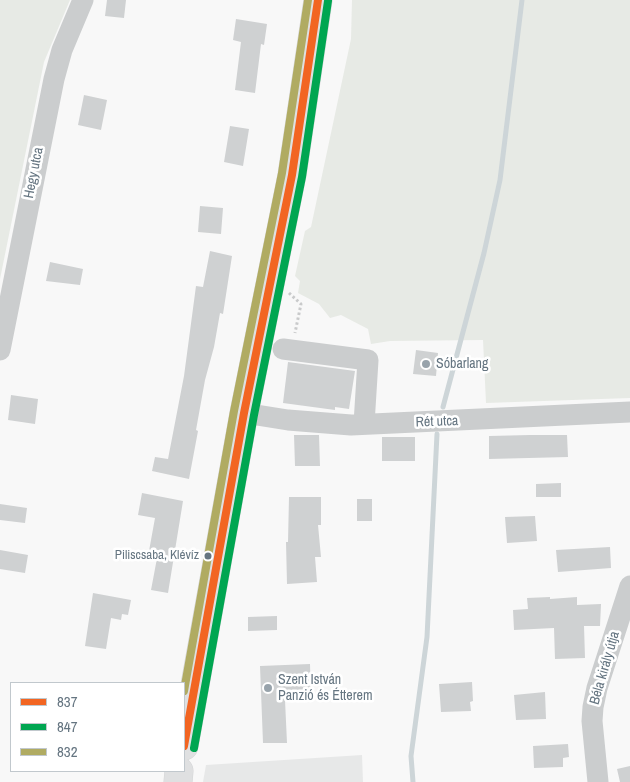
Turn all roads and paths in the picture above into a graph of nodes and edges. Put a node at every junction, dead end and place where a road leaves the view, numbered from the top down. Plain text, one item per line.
1 (84, 0) edge
2 (318, 0) edge
3 (283, 349) dead end
4 (0, 350) edge
5 (630, 412) edge
6 (244, 413) junction
7 (364, 424) junction
8 (630, 586) edge
9 (185, 740) edge
10 (598, 782) edge

1 - 4 street, Hegy utca
2 - 6 main road
3 - 7 street
5 - 7 street, Rét utca
6 - 7 street, Rét utca
6 - 9 main road
8 - 10 street, Béla király útja

